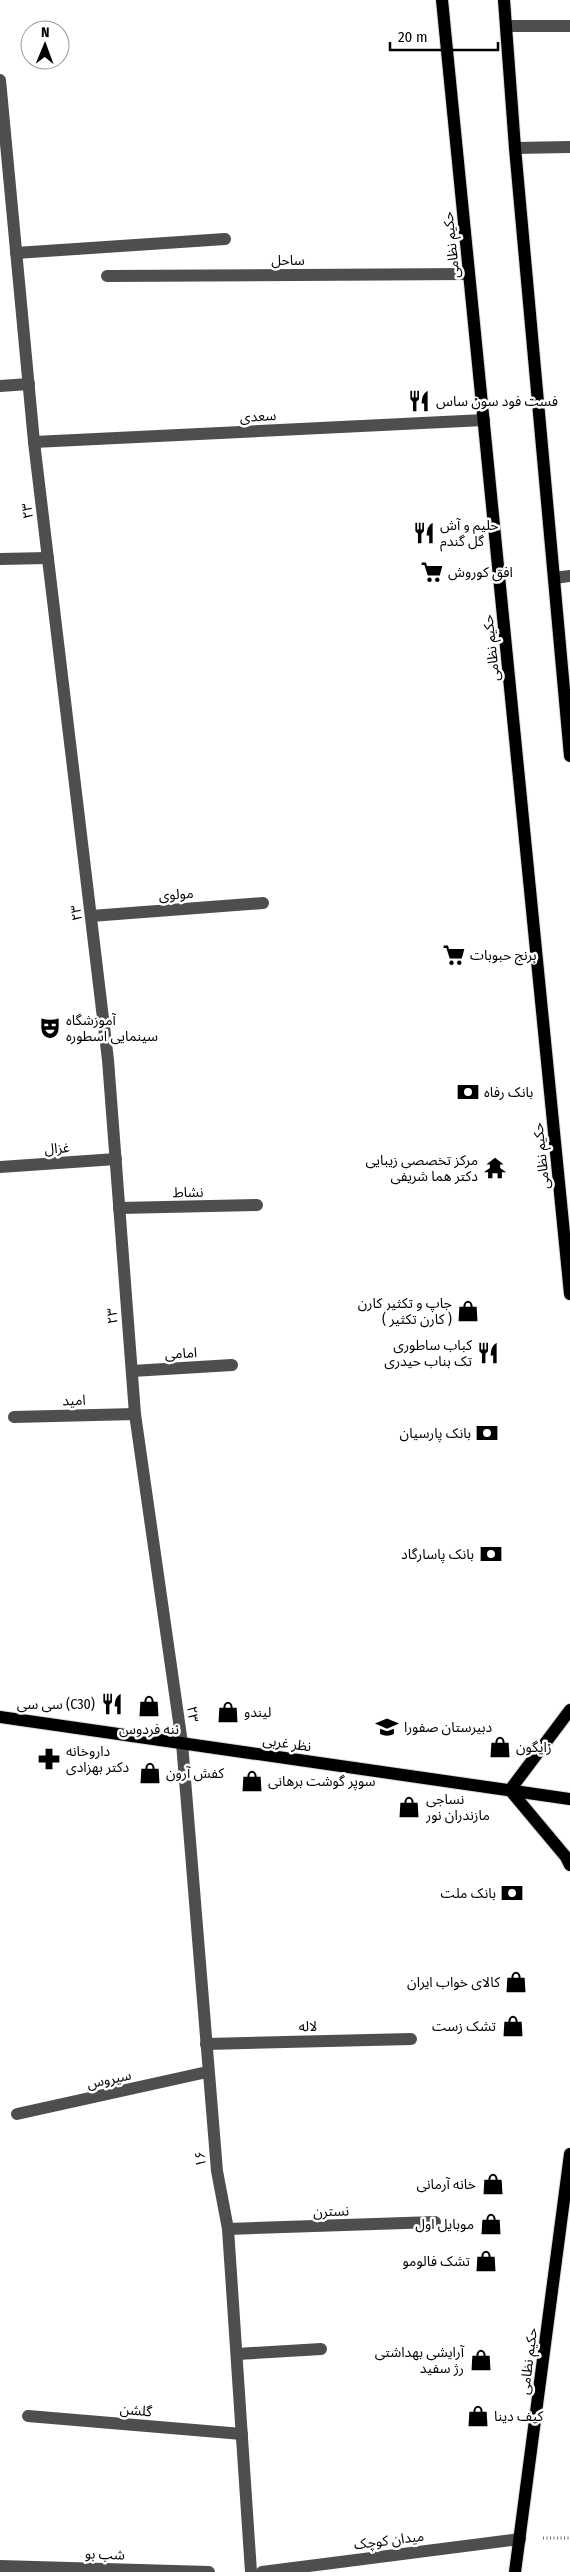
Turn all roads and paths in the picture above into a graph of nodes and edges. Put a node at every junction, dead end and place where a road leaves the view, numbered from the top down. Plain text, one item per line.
1 (442, 0) edge
2 (504, 0) edge
3 (506, 26) junction
4 (570, 26) edge
5 (0, 80) edge
6 (3, 143) edge
7 (570, 147) edge
8 (515, 148) junction
9 (225, 240) dead end
10 (16, 253) junction
11 (469, 274) junction
12 (107, 276) dead end
13 (29, 384) junction
14 (0, 386) edge
15 (484, 420) junction
16 (34, 442) junction
17 (48, 558) junction
18 (0, 559) edge
19 (570, 576) edge
20 (554, 578) junction
21 (570, 756) edge
22 (263, 903) dead end
23 (91, 916) junction
24 (116, 1159) junction
25 (0, 1166) edge
26 (257, 1205) dead end
27 (119, 1208) junction
28 (570, 1294) edge
29 (232, 1365) dead end
30 (132, 1371) junction
31 (135, 1414) junction
32 (14, 1417) dead end
33 (570, 1710) edge
34 (0, 1717) edge
35 (182, 1743) junction
36 (510, 1790) junction
37 (570, 1799) edge
38 (570, 1865) edge
39 (411, 2039) dead end
40 (206, 2044) junction
41 (207, 2072) junction
42 (17, 2114) dead end
43 (570, 2154) edge
44 (435, 2222) dead end
45 (228, 2229) junction
46 (322, 2348) dead end
47 (237, 2354) junction
48 (28, 2416) dead end
49 (242, 2434) junction
50 (520, 2539) junction
51 (0, 2566) edge
52 (209, 2572) edge
53 (251, 2572) edge
54 (262, 2572) edge
55 (515, 2572) edge

1 - 11 main road, حکیم نظامی
2 - 3 main road
3 - 4 street
3 - 8 main road
5 - 6 street, ۲۳
6 - 10 street, ۲۳
7 - 8 street
8 - 20 main road
9 - 10 street
10 - 13 street, ۲۳
11 - 12 street, ساحل
11 - 15 main road, حکیم نظامی
13 - 14 street
13 - 16 street, ۲۳
15 - 16 street, سعدی
15 - 28 main road, حکیم نظامی
16 - 17 street, ۲۳
17 - 18 street
17 - 23 street, ۲۳
19 - 20 street
20 - 21 main road
22 - 23 street, مولوی
23 - 24 street, ۲۳
24 - 25 street, غزال
24 - 27 street, ۲۳
26 - 27 street, نشاط
27 - 30 street, ۲۳
29 - 30 street, امامی
30 - 31 street, ۲۳
31 - 32 street, امید
31 - 35 street, ۲۳
33 - 36 main road
34 - 35 main road, نظر غربی
35 - 36 main road, نظر غربی
35 - 40 street, ۱۶
36 - 37 main road, نظر غربی
36 - 38 main road
39 - 40 street, لاله
40 - 41 street, ۱۶
41 - 42 street, سیروس
41 - 45 street, ۱۶
43 - 50 main road, حکیم نظامی
44 - 45 street, نسترن
45 - 47 street, ۱۶
46 - 47 street
47 - 49 street, ۱۶
48 - 49 street, گلشن
49 - 53 street, ۱۶
50 - 54 street, میدان کوچک
50 - 55 main road, حکیم نظامی
51 - 52 street, شب بو

